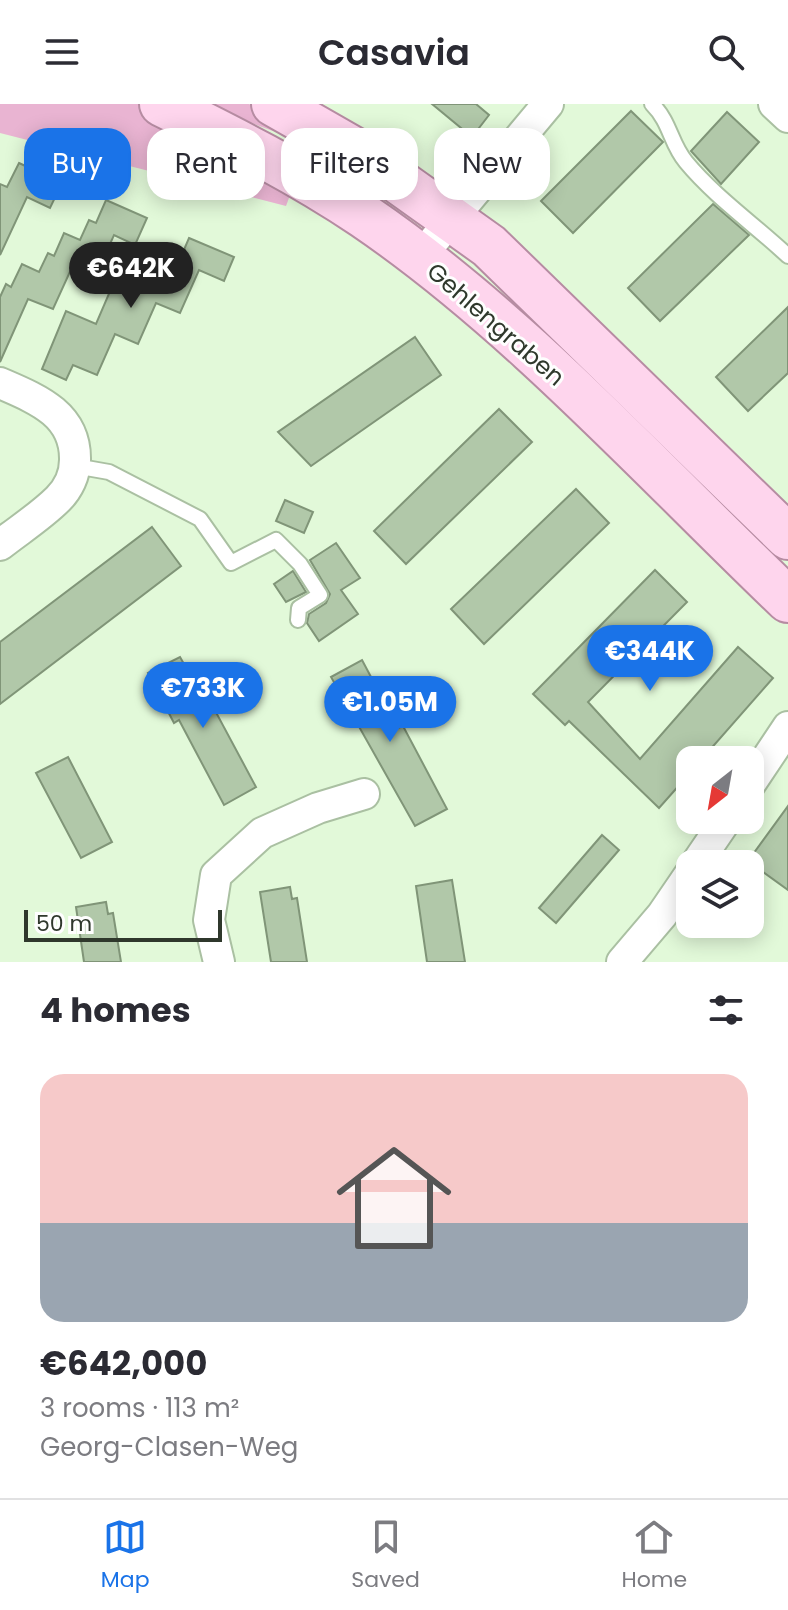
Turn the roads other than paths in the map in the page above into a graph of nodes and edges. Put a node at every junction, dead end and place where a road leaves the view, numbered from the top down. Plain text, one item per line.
1 (162, 104) edge
2 (274, 104) edge
3 (548, 104) edge
4 (652, 104) edge
5 (774, 104) edge
6 (788, 117) edge
7 (452, 217) junction
8 (788, 256) edge
9 (420, 257) junction
10 (0, 383) edge
11 (75, 466) junction
12 (788, 537) edge
13 (0, 545) edge
14 (788, 600) edge
15 (298, 620) dead end
16 (788, 727) edge
17 (764, 763) edge
18 (364, 794) dead end
19 (676, 894) edge
20 (219, 962) edge
21 (622, 962) edge

1 - 9 main road, Gehlengraben
2 - 7 main road, Gehlengraben
3 - 7 street
4 - 8 lane
5 - 6 street
7 - 9 street
7 - 12 main road, Gehlengraben
9 - 14 main road, Gehlengraben
10 - 11 street
11 - 13 street
11 - 15 lane
16 - 17 street
18 - 20 street
19 - 21 street

